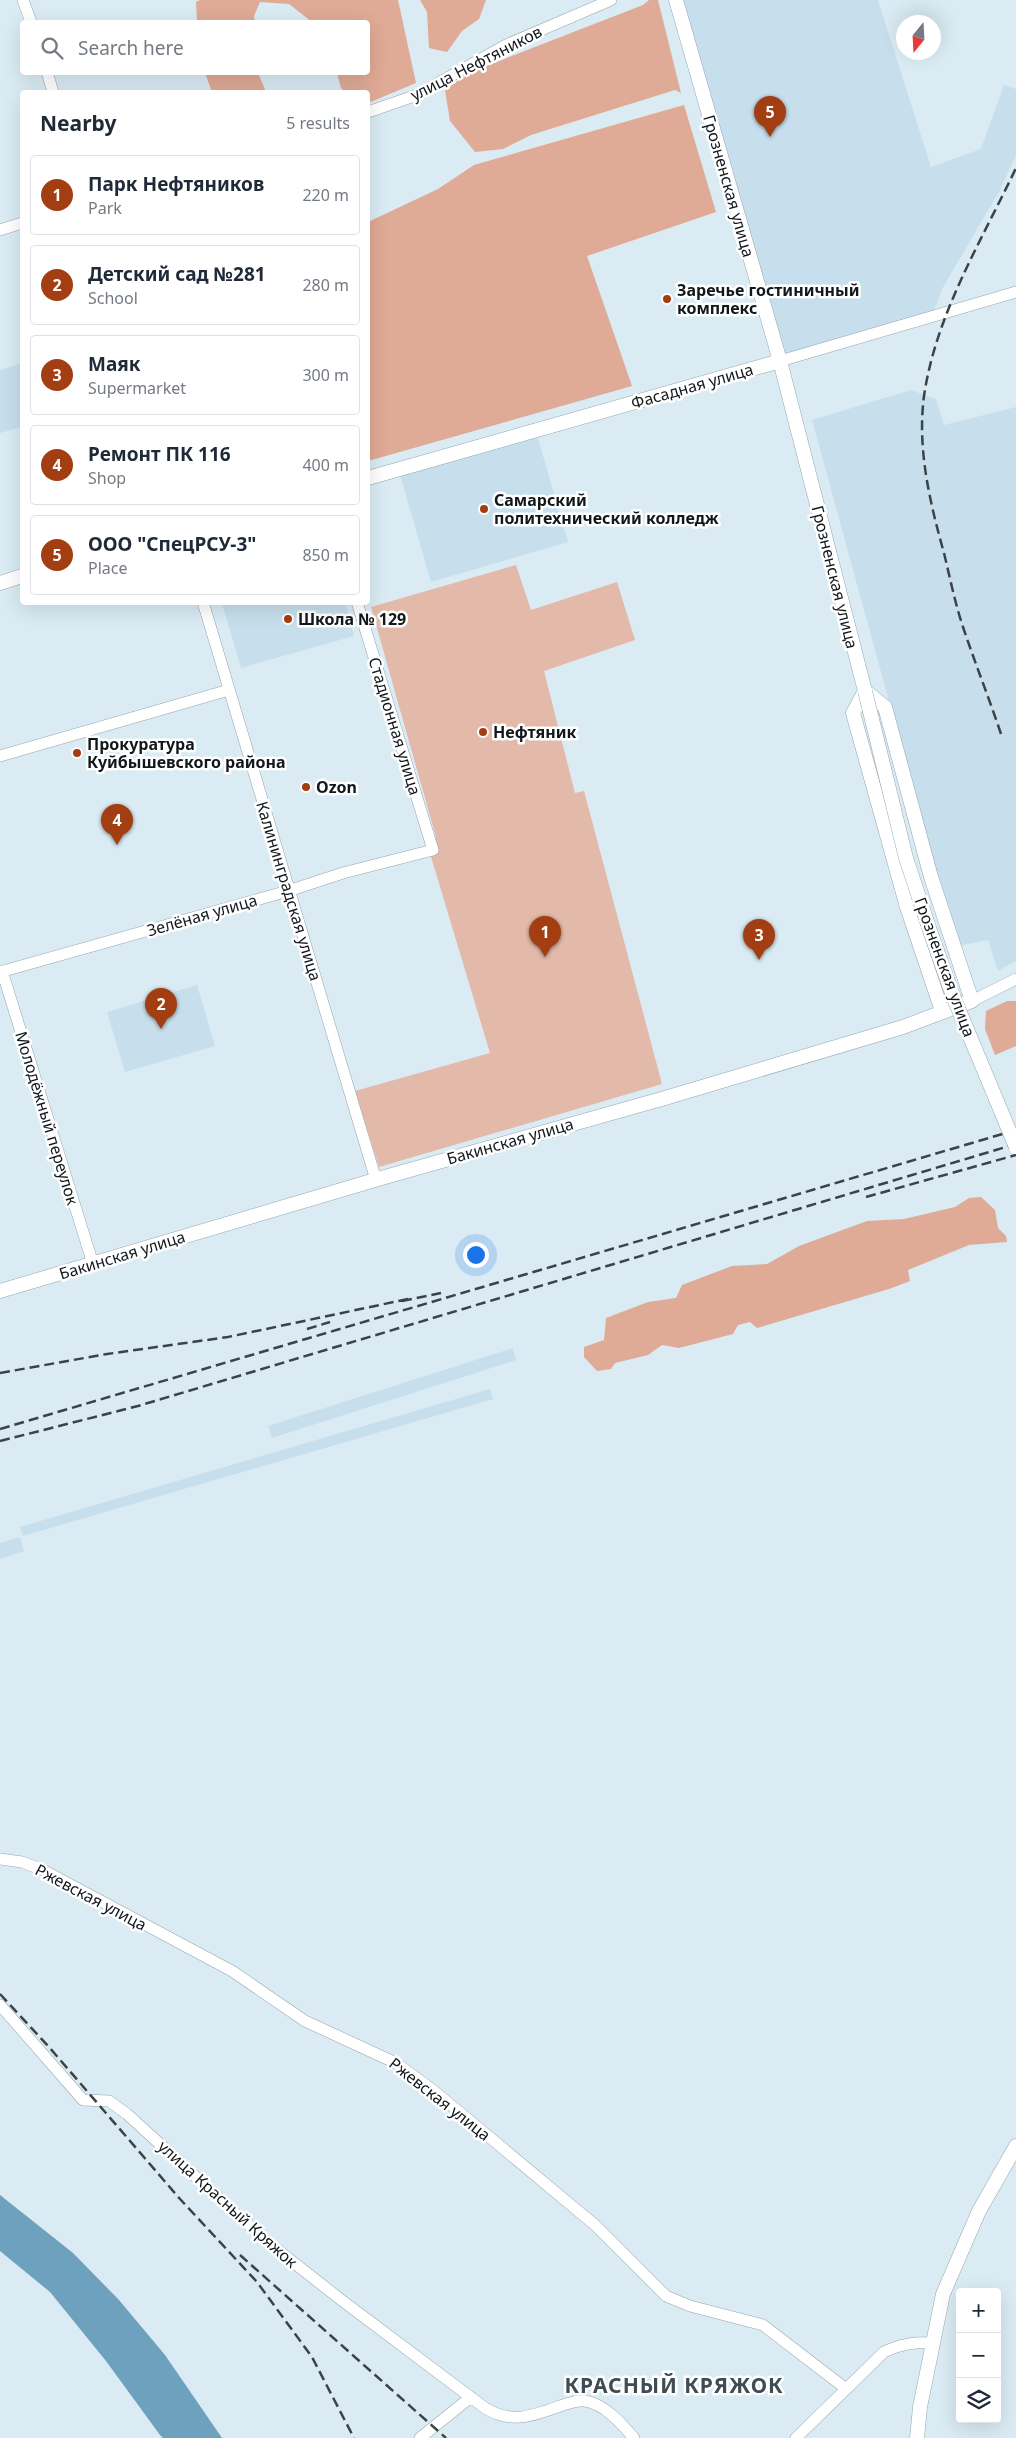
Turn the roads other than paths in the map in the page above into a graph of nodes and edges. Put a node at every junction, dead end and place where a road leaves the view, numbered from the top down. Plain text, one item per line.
1 (23, 0) edge
2 (611, 0) edge
3 (676, 0) edge
4 (29, 20) edge
5 (48, 75) edge
6 (52, 90) edge
7 (370, 111) edge
8 (20, 224) edge
9 (0, 230) edge
10 (1016, 292) edge
11 (780, 361) junction
12 (370, 477) edge
13 (20, 577) edge
14 (0, 583) edge
15 (204, 605) edge
16 (358, 605) edge
17 (230, 690) junction
18 (864, 691) junction
19 (0, 756) edge
20 (433, 850) joint
21 (288, 891) junction
22 (953, 948) junction
23 (1, 972) edge
24 (1016, 979) edge
25 (972, 1001) junction
26 (942, 1011) junction
27 (1016, 1147) edge
28 (376, 1180) junction
29 (93, 1264) junction
30 (0, 1292) edge
31 (0, 1859) edge
32 (0, 2005) edge
33 (1016, 2146) edge
34 (932, 2343) junction
35 (845, 2388) junction
36 (471, 2397) junction
37 (420, 2438) edge
38 (634, 2438) edge
39 (796, 2438) edge
40 (917, 2438) edge

1 - 4 street
2 - 7 street, улица Нефтяников
3 - 11 main road, Грозненская улица
5 - 6 street
8 - 9 street
10 - 11 street, Фасадная улица
11 - 12 main road, Фасадная улица
11 - 18 main road, Грозненская улица
13 - 14 main road
15 - 17 street, Калининградская улица
16 - 20 street, Стадионная улица
17 - 19 street
17 - 21 street, Калининградская улица
18 - 22 main road
18 - 26 main road
18 - 27 main road, Грозненская улица, bridge
20 - 21 street, Зелёная улица
21 - 23 street, Зелёная улица
21 - 28 street, Калининградская улица
22 - 25 main road
22 - 26 main road
23 - 29 street, Молодёжный переулок
24 - 25 street, Бакинская улица
25 - 26 main road, Бакинская улица
26 - 28 main road, Бакинская улица
28 - 29 main road, Бакинская улица
29 - 30 main road, Бакинская улица
31 - 35 street, Ржевская улица
32 - 36 street, улица Красный Кряжок
33 - 34 main road
34 - 35 street
34 - 40 main road
35 - 39 street
36 - 37 street
36 - 38 street, улица Красный Кряжок

